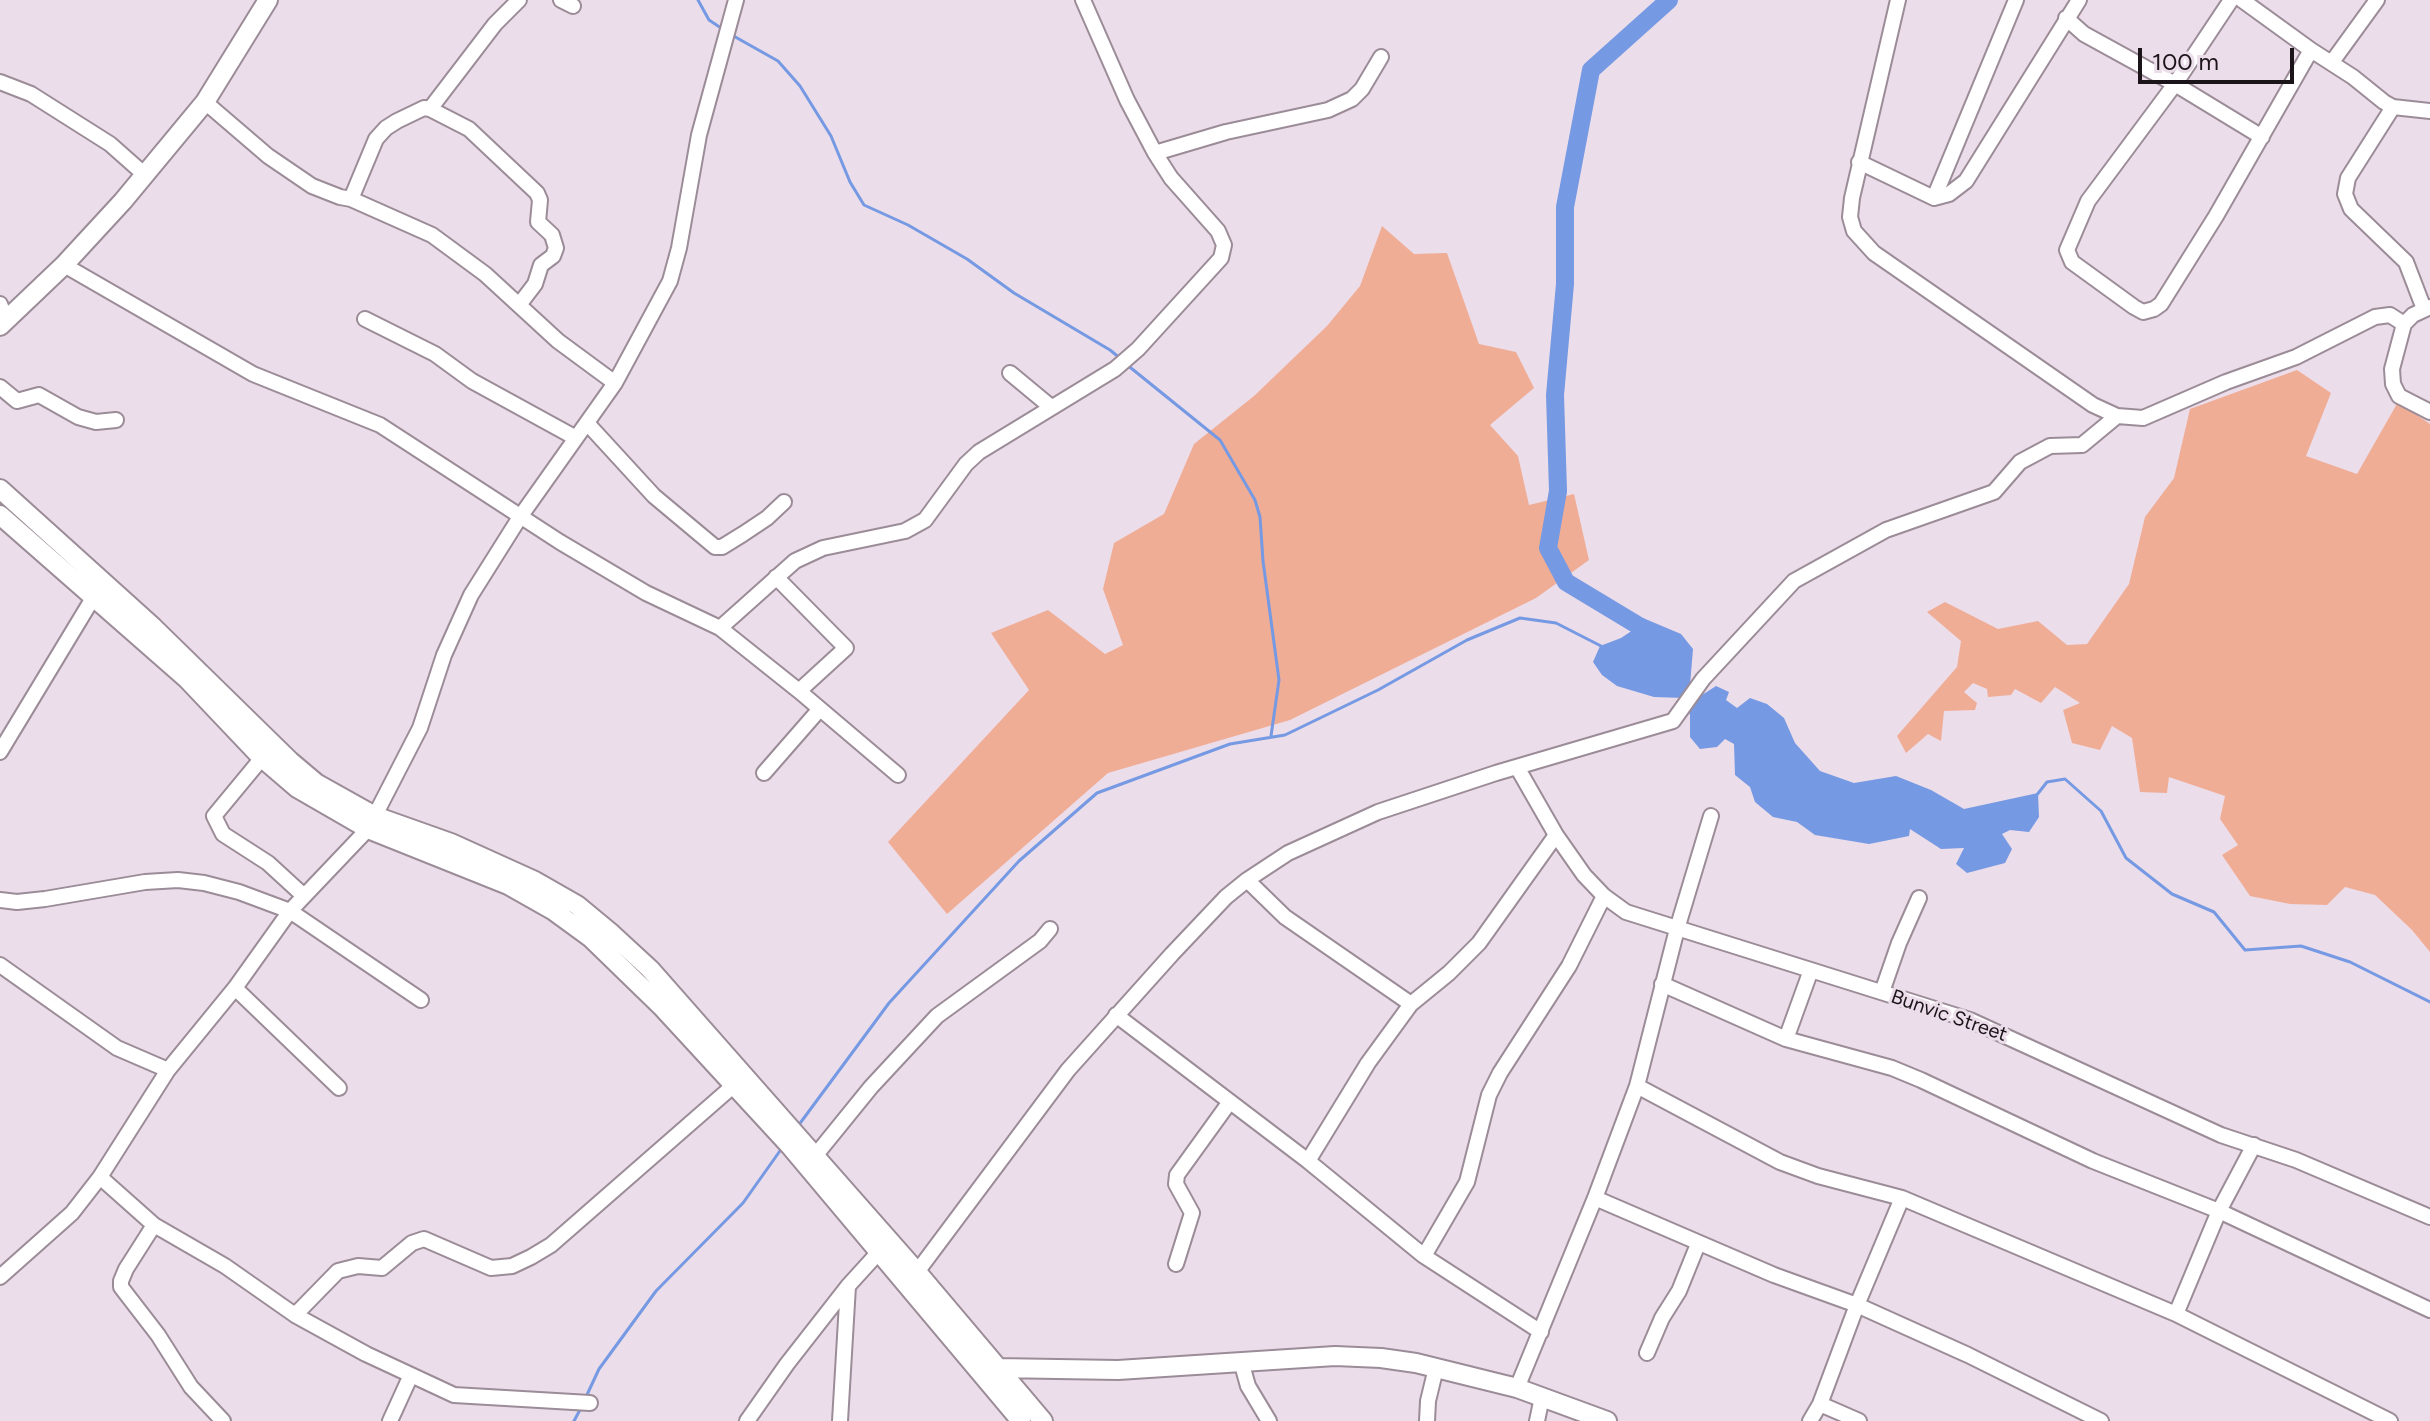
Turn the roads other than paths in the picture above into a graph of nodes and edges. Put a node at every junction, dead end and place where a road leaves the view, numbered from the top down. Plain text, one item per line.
1 (268, 0) edge
2 (519, 0) edge
3 (736, 0) edge
4 (1083, 0) edge
5 (1898, 0) edge
6 (2016, 0) edge
7 (2079, 0) edge
8 (2231, 0) edge
9 (2377, 0) edge
10 (2246, 1) edge
11 (2066, 18) junction
12 (2311, 50) junction
13 (1381, 57) dead end
14 (2332, 62) junction
15 (0, 82) edge
16 (2175, 84) junction
17 (205, 102) junction
18 (2393, 107) junction
19 (430, 109) junction
20 (2430, 111) edge
21 (2262, 137) junction
22 (1155, 153) junction
23 (1859, 162) junction
24 (145, 175) junction
25 (1934, 198) junction
26 (351, 199) junction
27 (64, 265) junction
28 (519, 305) junction
29 (2427, 308) edge
30 (2, 317) edge
31 (365, 319) dead end
32 (2404, 324) junction
33 (1010, 373) dead end
34 (615, 383) junction
35 (0, 387) edge
36 (1051, 407) junction
37 (2430, 412) edge
38 (2117, 416) junction
39 (116, 420) dead end
40 (587, 423) junction
41 (576, 438) junction
42 (0, 489) edge
43 (784, 502) dead end
44 (0, 515) edge
45 (520, 517) junction
46 (776, 577) junction
47 (93, 598) junction
48 (720, 628) junction
49 (799, 691) junction
50 (819, 710) junction
51 (0, 752) edge
52 (262, 758) junction
53 (1517, 767) junction
54 (764, 773) dead end
55 (898, 775) dead end
56 (1711, 816) dead end
57 (371, 823) junction
58 (1556, 835) junction
59 (1247, 880) junction
60 (304, 896) junction
61 (1604, 896) junction
62 (1919, 898) dead end
63 (0, 900) edge
64 (290, 911) junction
65 (1050, 929) dead end
66 (1677, 929) junction
67 (0, 965) edge
68 (1811, 970) junction
69 (1662, 984) junction
70 (235, 988) junction
71 (1882, 992) junction
72 (421, 1000) dead end
73 (1411, 1004) junction
74 (1116, 1015) junction
75 (1786, 1039) junction
76 (168, 1070) junction
77 (733, 1086) junction
78 (1637, 1086) junction
79 (339, 1088) dead end
80 (1229, 1103) junction
81 (788, 1135) junction
82 (2254, 1145) junction
83 (815, 1156) junction
84 (1308, 1161) junction
85 (100, 1177) junction
86 (1595, 1198) junction
87 (1902, 1198) junction
88 (2219, 1211) junction
89 (2430, 1217) edge
90 (154, 1225) junction
91 (1698, 1244) junction
92 (878, 1253) junction
93 (1424, 1256) junction
94 (1176, 1264) dead end
95 (917, 1272) junction
96 (0, 1277) edge
97 (848, 1286) junction
98 (1857, 1305) junction
99 (2430, 1310) edge
100 (2176, 1314) junction
101 (295, 1315) junction
102 (1541, 1332) junction
103 (1647, 1353) dead end
104 (1241, 1361) junction
105 (1436, 1368) junction
106 (989, 1373) junction
107 (411, 1375) junction
108 (1517, 1388) junction
109 (1542, 1397) junction
110 (590, 1403) dead end
111 (1820, 1404) junction
112 (223, 1421) edge
113 (390, 1421) edge
114 (747, 1421) edge
115 (840, 1421) edge
116 (1021, 1421) edge
117 (1043, 1421) edge
118 (1269, 1421) edge
119 (1427, 1421) edge
120 (1537, 1421) edge
121 (1607, 1421) edge
122 (1810, 1421) edge
123 (1859, 1421) edge
124 (2101, 1421) edge
125 (2390, 1421) edge

1 - 17 main road
2 - 19 street
3 - 34 street
4 - 22 street
5 - 23 street
6 - 25 street
7 - 11 street
8 - 16 street
9 - 14 street
10 - 12 street
11 - 16 street
11 - 25 street
12 - 14 street
12 - 21 street
13 - 22 street
14 - 18 street
15 - 24 street
16 - 21 street
16 - 21 street
17 - 24 main road
17 - 26 street
18 - 20 street
18 - 29 street
19 - 26 street
19 - 28 street
22 - 36 street
23 - 25 street
23 - 38 street
24 - 27 main road
26 - 28 street
27 - 30 main road
27 - 45 street
28 - 34 street
29 - 32 street
31 - 41 street
32 - 37 street
32 - 38 street
33 - 36 street
34 - 40 street
35 - 39 street
36 - 46 street
38 - 53 street
40 - 41 street
40 - 43 street
41 - 45 street
42 - 57 main road
44 - 47 main road
45 - 48 street
45 - 57 street
46 - 48 street
46 - 49 street
47 - 51 street
47 - 52 main road
48 - 49 street
49 - 50 street
50 - 54 street
50 - 55 street
52 - 57 main road
52 - 60 street
53 - 58 street, Bunvic Street
53 - 59 street
56 - 66 street
57 - 60 street
57 - 77 main road
57 - 81 main road
58 - 61 street, Bunvic Street
58 - 73 street
59 - 73 street
59 - 74 street
60 - 64 street
61 - 66 street, Bunvic Street
61 - 93 street
62 - 71 street
63 - 64 street
64 - 70 street
64 - 72 street
65 - 83 street
66 - 68 street, Bunvic Street
66 - 69 street
67 - 76 street
68 - 71 street, Bunvic Street
68 - 75 street
69 - 75 street
69 - 78 street
70 - 76 street
70 - 79 street
71 - 82 street, Bunvic Street
73 - 84 street
74 - 80 street
74 - 95 street
75 - 88 street
76 - 85 street
77 - 81 main road
77 - 101 street
78 - 86 street
78 - 87 street
80 - 84 street
80 - 94 street
81 - 83 main road
81 - 92 main road
82 - 88 street
82 - 89 street, Bunvic Street
83 - 95 main road
84 - 93 street
85 - 90 street
85 - 96 street
86 - 91 street
86 - 102 street
87 - 98 street
87 - 100 street
88 - 99 street
88 - 100 street
90 - 101 street
90 - 112 street
91 - 98 street
91 - 103 street
92 - 97 street
92 - 106 main road
93 - 102 street
95 - 106 main road
97 - 114 street
97 - 115 street
98 - 111 street
98 - 124 street
100 - 125 street
101 - 107 street
102 - 108 street
104 - 105 main road
104 - 106 main road
104 - 118 street
105 - 108 main road
105 - 119 street
106 - 116 main road
106 - 117 main road
107 - 110 street
107 - 113 street
108 - 109 main road
109 - 120 street
109 - 121 main road
111 - 122 street
111 - 123 street

